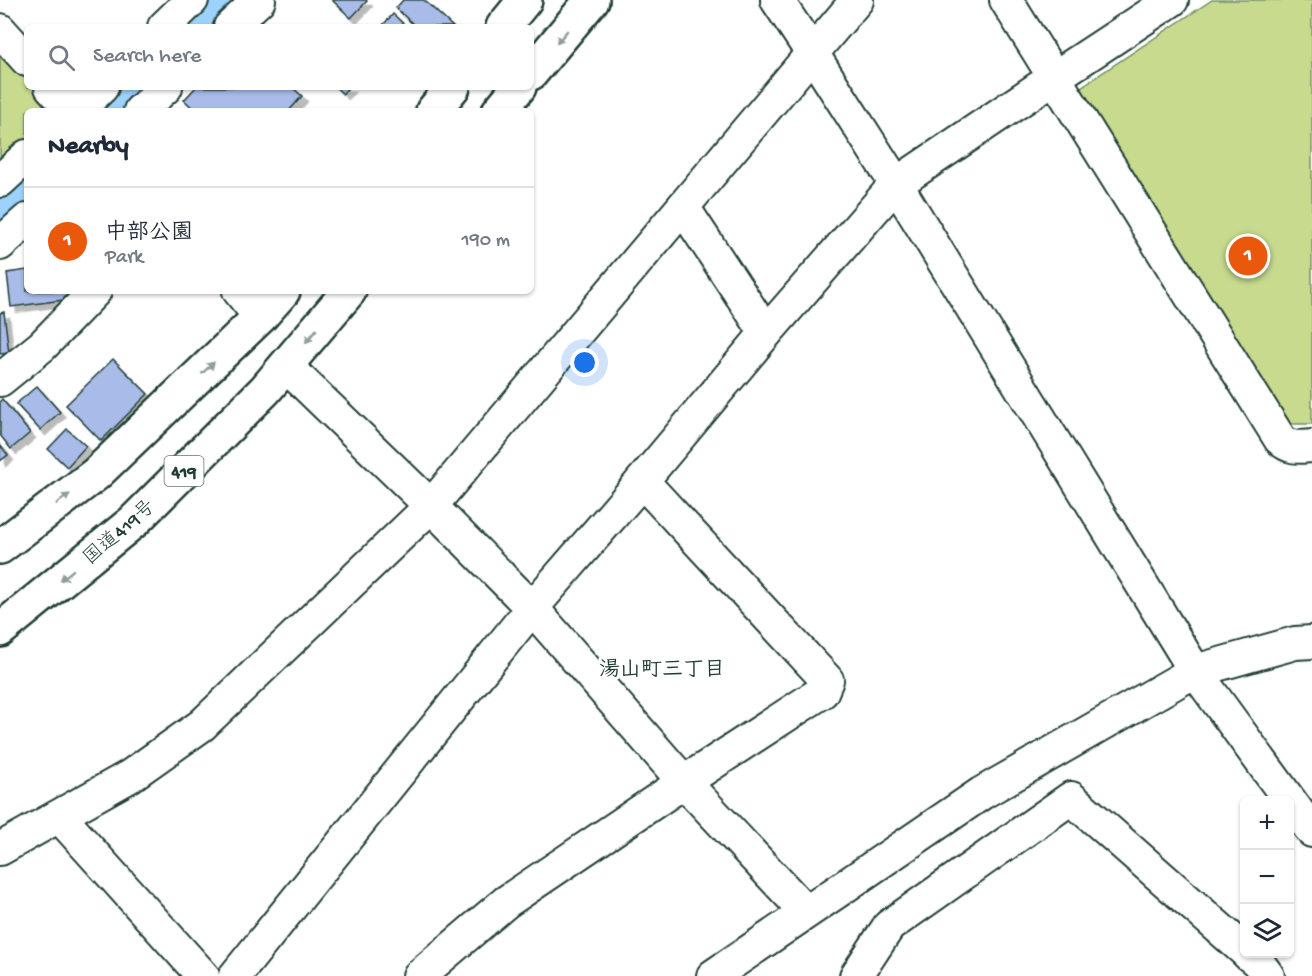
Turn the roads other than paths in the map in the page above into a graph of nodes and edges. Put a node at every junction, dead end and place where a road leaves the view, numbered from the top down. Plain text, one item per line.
1 (192, 0) edge
2 (259, 0) edge
3 (525, 0) edge
4 (592, 0) edge
5 (777, 0) edge
6 (857, 0) edge
7 (1006, 0) edge
8 (1172, 0) edge
9 (167, 24) edge
10 (233, 24) edge
11 (505, 24) edge
12 (0, 30) edge
13 (812, 53) junction
14 (24, 57) edge
15 (534, 69) edge
16 (1055, 76) junction
17 (54, 90) edge
18 (99, 90) edge
19 (163, 90) edge
20 (451, 90) edge
21 (516, 90) edge
22 (72, 108) edge
23 (78, 108) edge
24 (143, 108) edge
25 (436, 108) edge
26 (502, 108) edge
27 (24, 159) edge
28 (0, 180) edge
29 (896, 184) junction
30 (683, 207) junction
31 (24, 223) edge
32 (0, 243) edge
33 (93, 294) edge
34 (241, 294) edge
35 (281, 294) edge
36 (346, 294) edge
37 (261, 318) junction
38 (766, 333) junction
39 (286, 366) junction
40 (0, 380) edge
41 (1312, 446) edge
42 (642, 481) junction
43 (431, 506) junction
44 (0, 547) edge
45 (532, 608) junction
46 (0, 630) edge
47 (1312, 642) edge
48 (1195, 671) junction
49 (684, 782) junction
50 (60, 817) junction
51 (1312, 831) edge
52 (0, 849) edge
53 (806, 912) junction
54 (1240, 946) edge
55 (1253, 958) edge
56 (203, 976) edge
57 (235, 976) edge
58 (419, 976) edge
59 (713, 976) edge
60 (856, 976) edge
61 (1268, 976) edge

1 - 9 street
2 - 10 street
3 - 11 highway
4 -> 15 highway
5 - 13 street
6 - 13 street
7 - 16 street
8 - 16 street
12 - 14 street
13 - 29 street
13 - 30 street
16 - 29 street
16 - 41 street
17 - 22 street
18 - 23 street
19 - 24 street
20 - 25 highway
21 - 26 highway
27 - 28 street
29 - 38 street
29 - 48 street
30 - 38 street
30 - 43 street
31 - 32 street
33 - 40 street
34 - 37 street
35 - 37 highway
36 -> 39 highway, 国道419号 / 419
44 -> 37 highway
38 - 42 street
39 - 43 street
39 -> 46 highway, 国道419号 / 419
42 - 45 street
42 - 49 street
43 - 45 street
43 - 50 street
45 - 49 street
45 - 57 street
47 - 48 street
48 - 51 street
48 - 53 street
49 - 53 street
49 - 58 street
50 - 52 street
50 - 56 street
53 - 59 street
54 - 60 street
55 - 61 street

